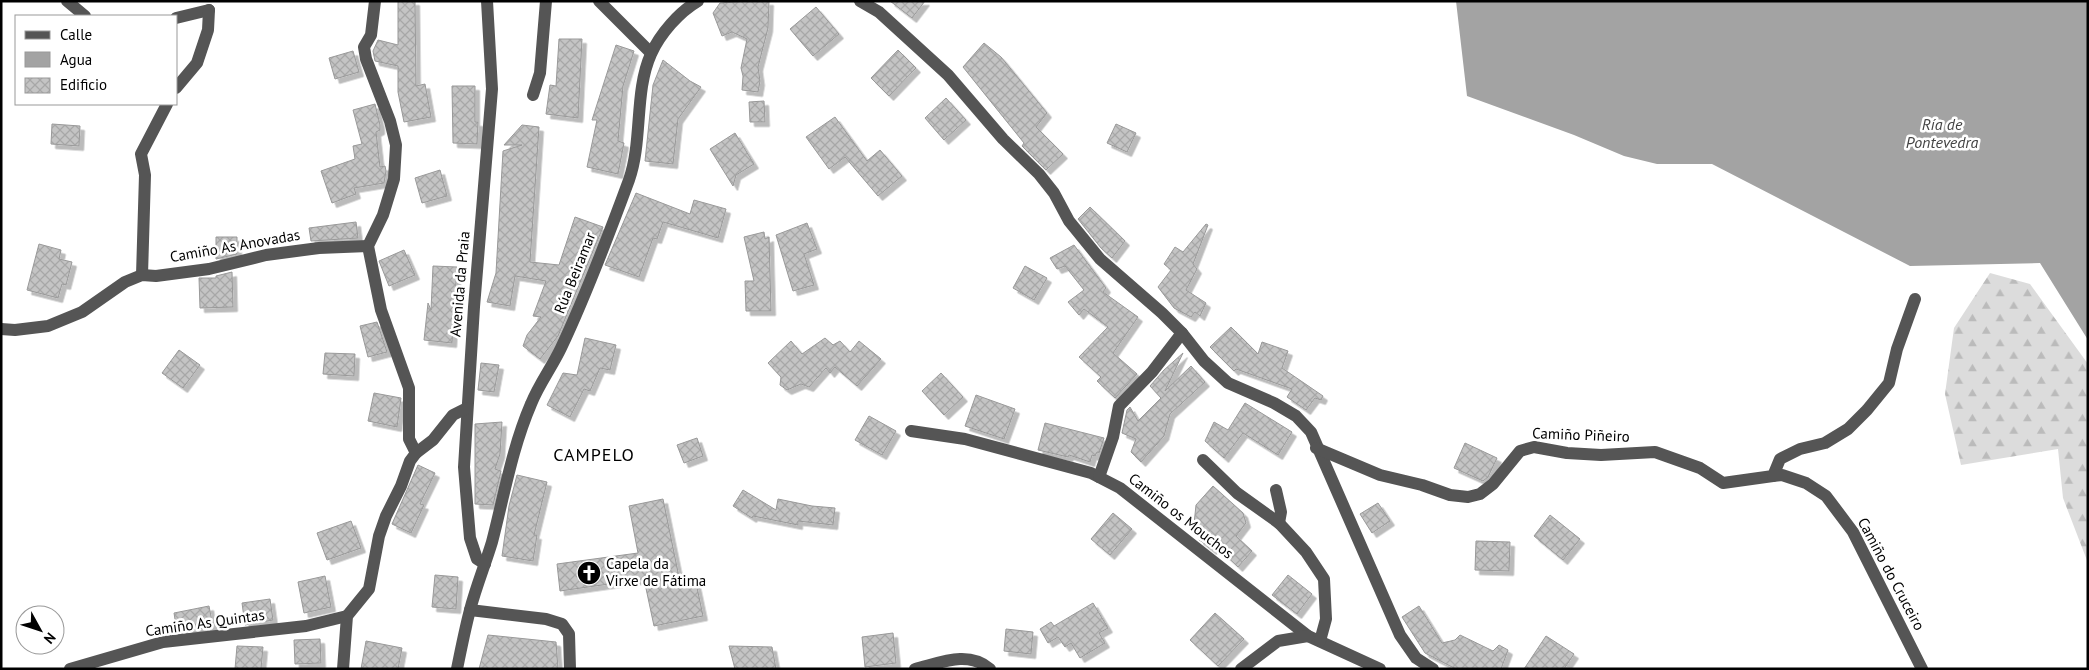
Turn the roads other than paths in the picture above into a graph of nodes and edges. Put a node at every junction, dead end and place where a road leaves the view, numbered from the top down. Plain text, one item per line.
1 (67, 1) edge
2 (375, 1) edge
3 (487, 1) edge
4 (546, 1) edge
5 (599, 1) edge
6 (698, 1) edge
7 (860, 1) edge
8 (213, 6) edge
9 (84, 15) edge
10 (178, 17) edge
11 (651, 54) junction
12 (178, 86) edge
13 (534, 95) dead end
14 (166, 105) edge
15 (368, 246) junction
16 (142, 275) junction
17 (1915, 299) dead end
18 (1, 329) edge
19 (1182, 333) junction
20 (467, 408) junction
21 (911, 431) dead end
22 (1316, 448) junction
23 (416, 453) junction
24 (1203, 460) dead end
25 (1773, 476) junction
26 (1099, 477) junction
27 (1276, 490) dead end
28 (1279, 522) junction
29 (484, 564) junction
30 (470, 610) junction
31 (347, 616) junction
32 (1308, 636) junction
33 (1320, 642) junction
34 (70, 669) edge
35 (342, 669) edge
36 (457, 669) edge
37 (570, 669) edge
38 (915, 669) edge
39 (990, 669) edge
40 (1241, 669) edge
41 (1380, 669) edge
42 (1433, 669) edge
43 (1922, 669) edge

1 - 9 street
2 - 15 street
3 - 20 street, Avenida da Praia
4 - 13 street
5 - 11 street
6 - 11 street, Rúa Beiramar
7 - 19 street
8 - 10 street
8 - 12 street
11 - 29 street, Rúa Beiramar
14 - 16 street
15 - 16 street, Camiño As Anovadas
15 - 23 street
16 - 18 street, Camiño As Anovadas
17 - 25 street
19 - 22 street
19 - 26 street
20 - 23 street
20 - 29 street, Avenida da Praia
21 - 26 street, Camiño os Mouchos
22 - 25 street, Camiño Piñeiro
22 - 42 street
23 - 31 street
24 - 28 street
25 - 43 street, Camiño do Cruceiro
26 - 32 street, Camiño os Mouchos
27 - 28 street
28 - 33 street
29 - 30 street, Rúa Beiramar
30 - 36 street, Rúa Beiramar
30 - 37 street
31 - 34 street, Camiño As Quintas
31 - 35 street
32 - 33 street, Camiño os Mouchos
32 - 40 street
33 - 41 street, Camiño os Mouchos
38 - 39 street

